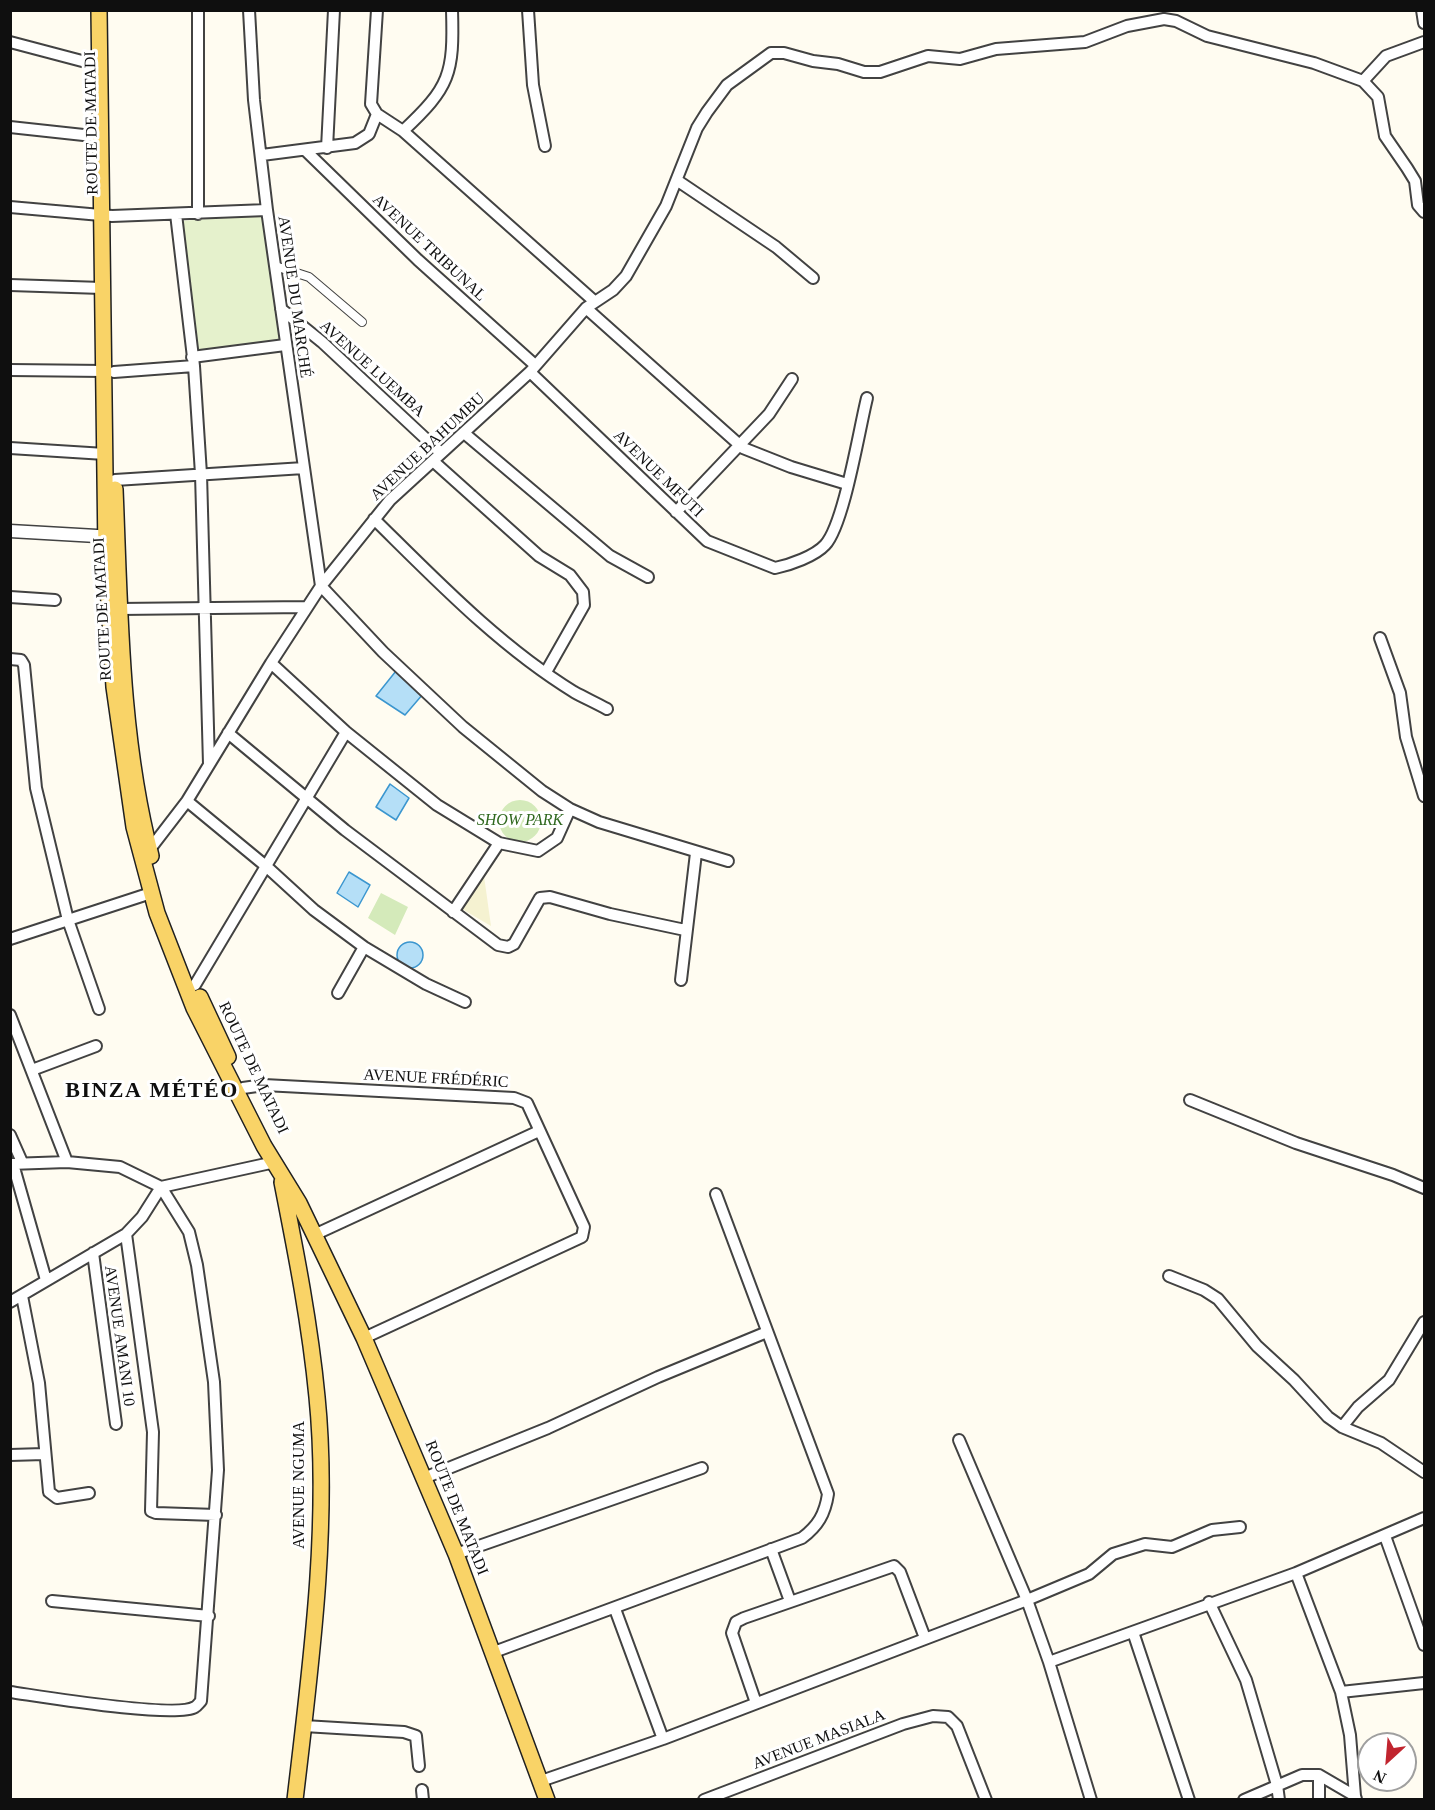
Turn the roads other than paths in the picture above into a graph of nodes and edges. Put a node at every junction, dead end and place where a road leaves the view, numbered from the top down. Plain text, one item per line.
1 (99, 10) edge
2 (109, 10) edge
3 (198, 10) edge
4 (249, 10) edge
5 (334, 10) edge
6 (377, 10) edge
7 (452, 10) edge
8 (528, 10) edge
9 (1422, 10) edge
10 (1425, 23) edge
11 (10, 42) edge
12 (1425, 42) edge
13 (101, 66) junction
14 (1363, 81) junction
15 (377, 114) junction
16 (10, 127) edge
17 (403, 131) junction
18 (102, 137) junction
19 (545, 146) dead end
20 (327, 148) junction
21 (305, 150) junction
22 (262, 154) junction
23 (678, 181) junction
24 (10, 207) edge
25 (267, 210) junction
26 (1425, 212) edge
27 (108, 214) junction
28 (176, 214) junction
29 (198, 214) junction
30 (275, 266) junction
31 (813, 278) dead end
32 (10, 285) edge
33 (102, 288) junction
34 (590, 304) junction
35 (281, 309) junction
36 (107, 310) junction
37 (362, 322) dead end
38 (285, 345) junction
39 (193, 362) junction
40 (533, 368) junction
41 (10, 370) edge
42 (110, 371) junction
43 (792, 379) dead end
44 (867, 398) dead end
45 (464, 433) junction
46 (738, 444) junction
47 (10, 448) edge
48 (105, 454) junction
49 (437, 457) junction
50 (304, 468) junction
51 (201, 474) junction
52 (115, 480) junction
53 (846, 484) junction
54 (676, 512) junction
55 (374, 519) junction
56 (10, 531) edge
57 (111, 537) junction
58 (648, 577) dead end
59 (321, 586) junction
60 (10, 597) edge
61 (55, 600) dead end
62 (205, 607) junction
63 (307, 608) junction
64 (119, 609) junction
65 (1380, 638) dead end
66 (10, 659) edge
67 (270, 663) junction
68 (546, 672) junction
69 (607, 709) dead end
70 (123, 714) junction
71 (346, 732) junction
72 (228, 733) junction
73 (209, 764) junction
74 (1425, 796) edge
75 (305, 798) junction
76 (187, 801) junction
77 (570, 809) junction
78 (499, 843) junction
79 (696, 853) junction
80 (146, 854) junction
81 (728, 861) dead end
82 (267, 867) junction
83 (151, 893) junction
84 (453, 912) junction
85 (68, 920) junction
86 (686, 930) junction
87 (10, 939) edge
88 (364, 947) junction
89 (681, 980) dead end
90 (195, 985) junction
91 (338, 993) dead end
92 (465, 1002) dead end
93 (198, 1006) junction
94 (99, 1009) dead end
95 (10, 1015) edge
96 (96, 1046) dead end
97 (32, 1070) junction
98 (243, 1088) junction
99 (1190, 1100) dead end
100 (539, 1131) junction
101 (10, 1135) edge
102 (67, 1162) junction
103 (15, 1163) edge
104 (275, 1163) junction
105 (1424, 1185) edge
106 (161, 1187) junction
107 (716, 1194) dead end
108 (126, 1234) junction
109 (314, 1235) junction
110 (322, 1251) junction
111 (93, 1252) junction
112 (296, 1256) junction
113 (1169, 1276) dead end
114 (46, 1280) junction
115 (22, 1296) junction
116 (10, 1302) edge
117 (1425, 1322) edge
118 (767, 1332) junction
119 (364, 1338) junction
120 (116, 1424) dead end
121 (1342, 1426) junction
122 (959, 1440) dead end
123 (44, 1454) junction
124 (10, 1455) edge
125 (702, 1468) dead end
126 (1425, 1472) edge
127 (424, 1478) junction
128 (89, 1493) dead end
129 (216, 1515) junction
130 (1425, 1518) edge
131 (1240, 1527) dead end
132 (1384, 1536) junction
133 (771, 1549) junction
134 (456, 1554) junction
135 (1296, 1573) junction
136 (1027, 1600) junction
137 (52, 1601) dead end
138 (790, 1601) junction
139 (1209, 1602) junction
140 (615, 1609) junction
141 (209, 1616) junction
142 (1133, 1632) junction
143 (925, 1638) junction
144 (1425, 1645) edge
145 (494, 1652) junction
146 (1049, 1662) junction
147 (1425, 1683) edge
148 (10, 1692) edge
149 (1341, 1692) junction
150 (756, 1703) junction
151 (304, 1726) junction
152 (663, 1739) junction
153 (419, 1766) dead end
154 (1319, 1775) junction
155 (541, 1781) junction
156 (1277, 1785) junction
157 (1356, 1798) edge
158 (295, 1800) edge
159 (548, 1800) edge
160 (704, 1800) edge
161 (986, 1800) edge
162 (1091, 1800) edge
163 (1189, 1800) edge
164 (1244, 1800) edge
165 (1279, 1800) edge
166 (1319, 1800) edge

1 - 13 main road, ROUTE DE MATADI
2 - 27 main road, ROUTE DE MATADI
3 - 29 street
4 - 22 street, AVENUE DU MARCHÉ
5 - 20 street
6 - 15 street
7 - 17 street
8 - 19 street
9 - 10 street
11 - 13 street
12 - 14 street
13 - 18 main road, ROUTE DE MATADI
14 - 23 street, AVENUE BAHUMBU
14 - 26 street
15 - 17 street
15 - 20 street
16 - 18 street
17 - 34 street
18 - 27 main road, ROUTE DE MATADI
20 - 21 street
21 - 22 street
21 - 40 street, AVENUE TRIBUNAL
22 - 25 street, AVENUE DU MARCHÉ
23 - 31 street
23 - 34 street, AVENUE BAHUMBU
24 - 27 street
25 - 29 street
25 - 30 street, AVENUE DU MARCHÉ
27 - 28 street
27 - 33 main road, ROUTE DE MATADI
27 - 36 main road, ROUTE DE MATADI
28 - 29 street
28 - 39 street
30 - 35 street, AVENUE DU MARCHÉ
30 - 37 street
32 - 33 street
33 - 36 main road, ROUTE DE MATADI
34 - 40 street, AVENUE BAHUMBU
34 - 46 street
35 - 38 street, AVENUE DU MARCHÉ
35 - 49 street, AVENUE LUEMBA
36 - 42 main road, ROUTE DE MATADI
38 - 39 street
38 - 50 street, AVENUE DU MARCHÉ
39 - 42 street
39 - 51 street
40 - 45 street, AVENUE BAHUMBU
40 - 54 street, AVENUE MFUTI
41 - 42 street
42 - 48 main road, ROUTE DE MATADI
42 - 52 main road, ROUTE DE MATADI
43 - 46 street
44 - 53 street
45 - 49 street, AVENUE BAHUMBU
45 - 58 street
46 - 53 street
46 - 54 street
47 - 48 street
48 - 57 main road, ROUTE DE MATADI
49 - 55 street, AVENUE BAHUMBU
49 - 68 street, AVENUE LUEMBA
50 - 51 street
50 - 59 street, AVENUE DU MARCHÉ
51 - 52 street
51 - 62 street
52 - 57 main road, ROUTE DE MATADI
53 - 54 street, AVENUE MFUTI
55 - 59 street, AVENUE BAHUMBU
55 - 68 street
56 - 57 street
57 - 64 main road, ROUTE DE MATADI
57 - 70 main road, ROUTE DE MATADI
59 - 63 street, AVENUE BAHUMBU
59 - 77 street
60 - 61 street
62 - 63 street
62 - 64 street
62 - 73 street
63 - 67 street, AVENUE BAHUMBU
64 - 70 main road, ROUTE DE MATADI
65 - 74 street
66 - 85 street
67 - 71 street
67 - 72 street, AVENUE BAHUMBU
68 - 69 street
70 - 80 main road, ROUTE DE MATADI
71 - 75 street
71 - 78 street
72 - 73 street, AVENUE BAHUMBU
72 - 75 street
73 - 76 street, AVENUE BAHUMBU
75 - 82 street
75 - 84 street
76 - 80 street, AVENUE BAHUMBU
76 - 82 street
77 - 78 street
77 - 79 street
78 - 84 street
79 - 81 street
79 - 86 street
80 - 83 main road, ROUTE DE MATADI
80 - 90 main road, ROUTE DE MATADI
82 - 88 street
82 - 90 street
83 - 85 street
83 - 93 main road, ROUTE DE MATADI
84 - 86 street
85 - 87 street
85 - 94 street
86 - 89 street
88 - 91 street
88 - 92 street
90 - 93 main road, ROUTE DE MATADI
93 - 98 main road, ROUTE DE MATADI
93 - 104 main road, ROUTE DE MATADI
95 - 97 street
96 - 97 street
97 - 102 street
98 - 100 street, AVENUE FRÉDÉRIC
98 - 104 main road, ROUTE DE MATADI
99 - 105 street
100 - 109 street
100 - 119 street, AVENUE FRÉDÉRIC
101 - 103 street
102 - 103 street
102 - 106 street
103 - 114 street
104 - 106 street
104 - 109 main road, ROUTE DE MATADI
104 - 112 main road, AVENUE NGUMA
106 - 108 street
106 - 129 street
107 - 118 street
108 - 111 street
108 - 129 street
109 - 110 main road, ROUTE DE MATADI
110 - 112 main road
110 - 119 main road, ROUTE DE MATADI
111 - 114 street
111 - 120 street, AVENUE AMANI 10
112 - 151 main road, AVENUE NGUMA
113 - 121 street
114 - 115 street
115 - 116 street
115 - 123 street
117 - 121 street
118 - 127 street
118 - 133 street
119 - 127 main road, ROUTE DE MATADI
121 - 126 street
122 - 136 street
123 - 124 street
123 - 128 street
125 - 134 street
127 - 134 main road, ROUTE DE MATADI
129 - 141 street
130 - 132 street
131 - 136 street
132 - 135 street
132 - 144 street
133 - 138 street
133 - 140 street
134 - 145 main road, ROUTE DE MATADI
135 - 139 street
135 - 149 street
136 - 143 street
136 - 146 street
137 - 141 street
138 - 143 street
138 - 150 street
139 - 142 street
139 - 156 street
140 - 145 street
140 - 152 street
141 - 148 street
142 - 146 street
142 - 163 street
143 - 150 street
145 - 155 main road, ROUTE DE MATADI
146 - 162 street
147 - 149 street
149 - 157 street
150 - 152 street
151 - 153 street
151 - 158 main road, AVENUE NGUMA
152 - 155 street
154 - 156 street
154 - 157 street
154 - 166 street
155 - 159 main road, ROUTE DE MATADI
156 - 164 street
156 - 165 street
160 - 161 street, AVENUE MASIALA

